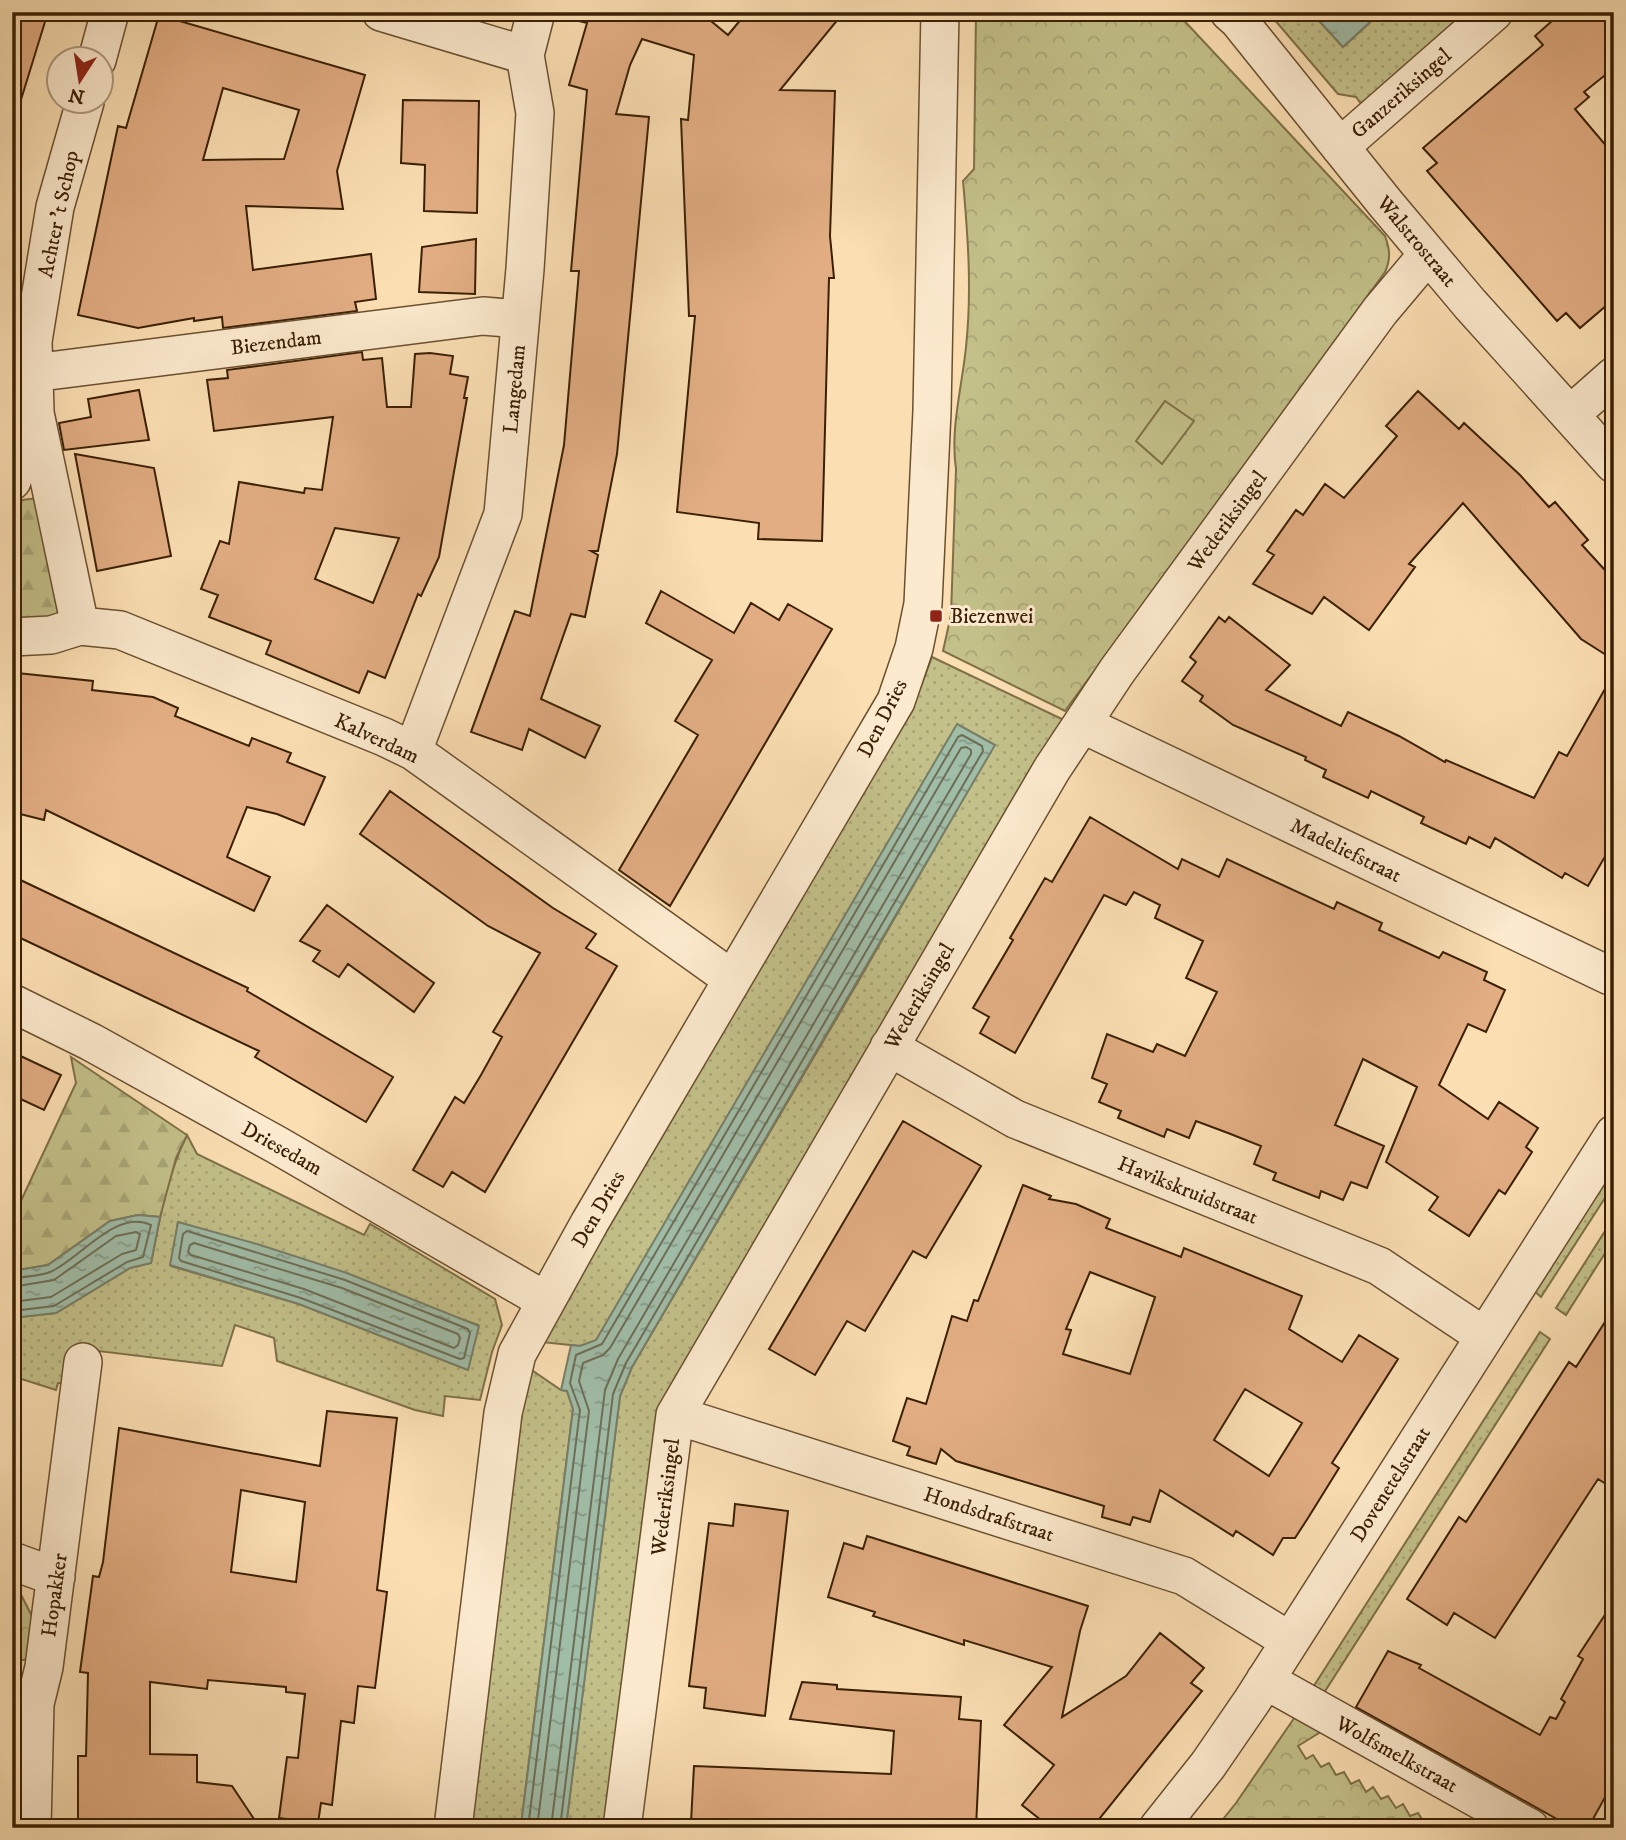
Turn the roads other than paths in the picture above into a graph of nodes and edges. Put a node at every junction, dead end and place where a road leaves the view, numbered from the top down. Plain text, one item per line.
1 (110, 12) edge
2 (381, 12) edge
3 (536, 12) edge
4 (940, 12) edge
5 (1229, 12) edge
6 (1494, 12) edge
7 (101, 46) edge
8 (525, 55) junction
9 (81, 116) edge
10 (1340, 147) junction
11 (1428, 254) junction
12 (520, 319) junction
13 (33, 373) junction
14 (1614, 376) edge
15 (35, 411) junction
16 (1571, 414) junction
17 (1614, 464) edge
18 (12, 481) edge
19 (80, 626) junction
20 (12, 637) edge
21 (1082, 724) junction
22 (413, 751) junction
23 (1612, 975) edge
24 (732, 979) junction
25 (12, 1003) edge
26 (889, 1047) junction
27 (1614, 1134) edge
28 (546, 1301) junction
29 (1484, 1336) junction
30 (83, 1362) dead end
31 (675, 1415) junction
32 (12, 1561) edge
33 (56, 1577) junction
34 (1290, 1641) junction
35 (1265, 1680) junction
36 (32, 1828) edge
37 (453, 1828) edge
38 (622, 1828) edge
39 (1158, 1828) edge
40 (1530, 1828) edge

1 - 7 street
2 - 8 street
3 - 8 street, Langedam
4 - 24 street, Den Dries
5 - 10 street, Walstrostraat
6 - 10 street, Ganzeriksingel
8 - 12 street, Langedam
9 - 13 street, Achter 't Schop
10 - 11 street, Walstrostraat
11 - 16 street, Walstrostraat
11 - 21 street, Wederiksingel
12 - 13 street, Biezendam
12 - 22 street, Langedam
13 - 15 street, Achter 't Schop
14 - 16 street
15 - 18 street, Achter 't Schop
15 - 19 street, Achter 't Schop
16 - 17 street, Walstrostraat
19 - 20 street, Kalverdam
19 - 22 street, Kalverdam
21 - 23 street, Madeliefstraat
21 - 26 street, Wederiksingel
22 - 24 street, Kalverdam
24 - 28 street, Den Dries
25 - 28 street, Driesedam
26 - 29 street, Havikskruidstraat
26 - 31 street, Wederiksingel
27 - 29 street, Dovenetelstraat
28 - 37 street, Den Dries
29 - 34 street, Dovenetelstraat
30 - 33 street, Hopakker
31 - 34 street, Hondsdrafstraat
31 - 38 street, Wederiksingel
32 - 33 street
33 - 36 street, Hopakker
34 - 35 street, Dovenetelstraat
35 - 39 street, Dovenetelstraat
35 - 40 street, Wolfsmelkstraat

